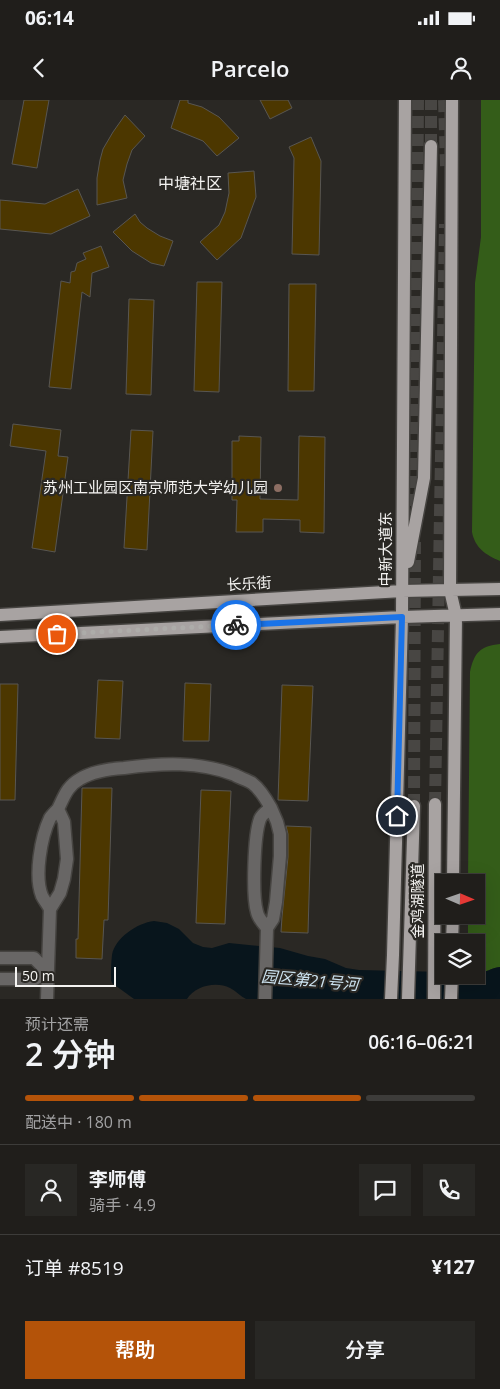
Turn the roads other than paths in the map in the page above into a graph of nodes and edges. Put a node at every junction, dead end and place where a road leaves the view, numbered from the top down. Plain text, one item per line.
1 (405, 100) edge
2 (452, 100) edge
3 (431, 146) tunnel mouth
4 (500, 589) edge
5 (450, 590) junction
6 (402, 591) junction
7 (500, 614) edge
8 (0, 615) edge
9 (456, 616) junction
10 (402, 617) junction
11 (0, 637) edge
12 (435, 804) tunnel mouth
13 (414, 806) tunnel mouth
14 (271, 808) junction
15 (58, 809) junction
16 (453, 874) edge
17 (50, 909) junction
18 (267, 934) junction
19 (0, 958) edge
20 (48, 971) junction
21 (0, 979) edge
22 (452, 984) edge
23 (47, 999) edge
24 (265, 999) edge
25 (391, 999) edge
26 (408, 999) edge
27 (434, 999) edge
28 (451, 999) edge

1 - 6 main road, 中新大道东
2 - 5 main road
3 - 6 main road
4 - 5 main road, 长乐街
5 - 6 main road, 长乐街
5 - 9 main road
6 - 8 main road, 长乐街
6 - 10 main road, 中新大道东
7 - 9 main road
9 - 10 main road
9 - 16 main road
10 - 11 main road
10 - 25 main road, 中新大道东
12 - 27 main road, 金鸡湖隧道
13 - 26 main road, 金鸡湖隧道
14 - 15 street
14 - 18 street
14 - 18 street
15 - 17 street
15 - 17 street
17 - 20 street
18 - 24 street
19 - 20 street
20 - 21 street
20 - 23 street
22 - 28 main road

